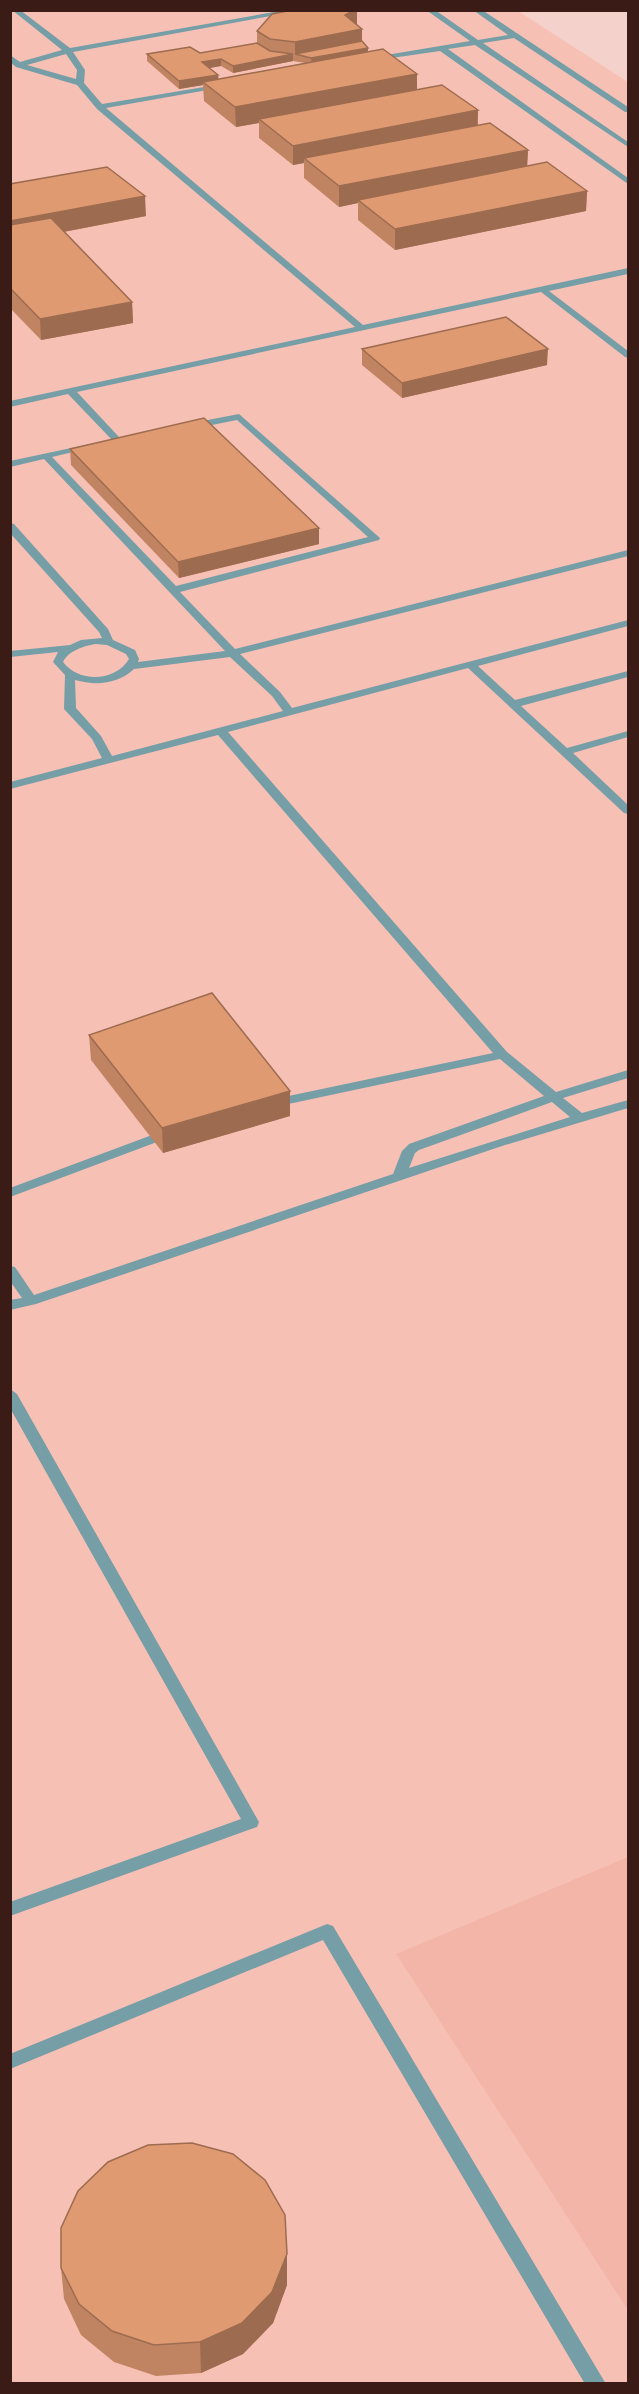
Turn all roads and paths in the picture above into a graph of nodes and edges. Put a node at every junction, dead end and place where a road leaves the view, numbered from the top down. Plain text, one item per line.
1 (15, 10) edge
2 (242, 10) edge
3 (301, 10) edge
4 (429, 10) edge
5 (476, 10) edge
6 (23, 18) junction
7 (254, 19) junction
8 (10, 20) edge
9 (514, 36) junction
10 (475, 42) junction
11 (441, 48) junction
12 (68, 51) junction
13 (10, 57) edge
14 (370, 60) edge
15 (19, 65) junction
16 (81, 70) junction
17 (55, 76) junction
18 (80, 83) junction
19 (229, 84) edge
20 (100, 106) junction
21 (628, 110) edge
22 (628, 145) edge
23 (628, 182) edge
24 (628, 271) edge
25 (543, 290) junction
26 (360, 327) junction
27 (628, 355) edge
28 (70, 392) junction
29 (10, 404) edge
30 (183, 428) edge
31 (127, 437) edge
32 (116, 440) junction
33 (104, 442) edge
34 (92, 445) edge
35 (46, 456) junction
36 (10, 464) edge
37 (10, 526) edge
38 (628, 553) edge
39 (174, 590) junction
40 (628, 622) edge
41 (109, 642) junction
42 (69, 648) junction
43 (233, 653) junction
44 (10, 654) edge
45 (471, 665) junction
46 (132, 666) junction
47 (628, 674) edge
48 (70, 675) junction
49 (514, 704) junction
50 (290, 713) junction
51 (221, 731) junction
52 (628, 734) edge
53 (566, 752) junction
54 (109, 760) junction
55 (10, 786) edge
56 (628, 795) edge
57 (615, 799) junction
58 (628, 811) edge
59 (502, 1055) junction
60 (628, 1074) edge
61 (553, 1097) junction
62 (279, 1102) edge
63 (628, 1104) edge
64 (580, 1118) junction
65 (152, 1139) edge
66 (399, 1176) junction
67 (10, 1193) edge
68 (10, 1269) edge
69 (31, 1301) junction
70 (10, 1305) edge
71 (10, 1394) edge
72 (10, 1909) edge
73 (10, 2062) edge
74 (596, 2384) edge

1 - 6 lane
2 - 7 lane
3 - 7 lane
4 - 10 lane
5 - 9 lane
6 - 8 lane
6 - 12 lane
7 - 12 lane
9 - 10 lane
9 - 21 lane
10 - 11 lane
10 - 22 lane
11 - 14 lane
11 - 23 lane
12 - 15 lane
12 - 16 lane
13 - 15 lane
15 - 17 lane
16 - 17 lane
16 - 18 lane
17 - 18 lane
18 - 20 lane
19 - 20 lane
20 - 26 lane
24 - 25 lane
25 - 26 lane
25 - 27 lane
26 - 28 lane
28 - 29 lane
28 - 32 lane
30 - 39 lane
31 - 32 lane
32 - 33 lane
34 - 35 lane
35 - 36 lane
35 - 39 lane
37 - 41 lane
38 - 43 lane
39 - 43 lane
40 - 45 lane
41 - 42 lane
41 - 46 lane
42 - 44 lane
42 - 48 lane
43 - 46 lane
43 - 50 lane
45 - 49 lane
45 - 50 lane
46 - 48 lane
47 - 49 lane
48 - 54 lane
49 - 53 lane
50 - 51 lane
51 - 54 lane
51 - 59 lane
52 - 53 lane
53 - 57 lane
54 - 55 lane
56 - 57 lane
57 - 58 lane
59 - 61 lane
59 - 62 lane
60 - 61 lane
61 - 64 lane
61 - 66 lane
63 - 64 lane
64 - 66 lane
65 - 67 lane
66 - 69 lane
68 - 69 lane
69 - 70 lane
71 - 72 lane
73 - 74 lane

